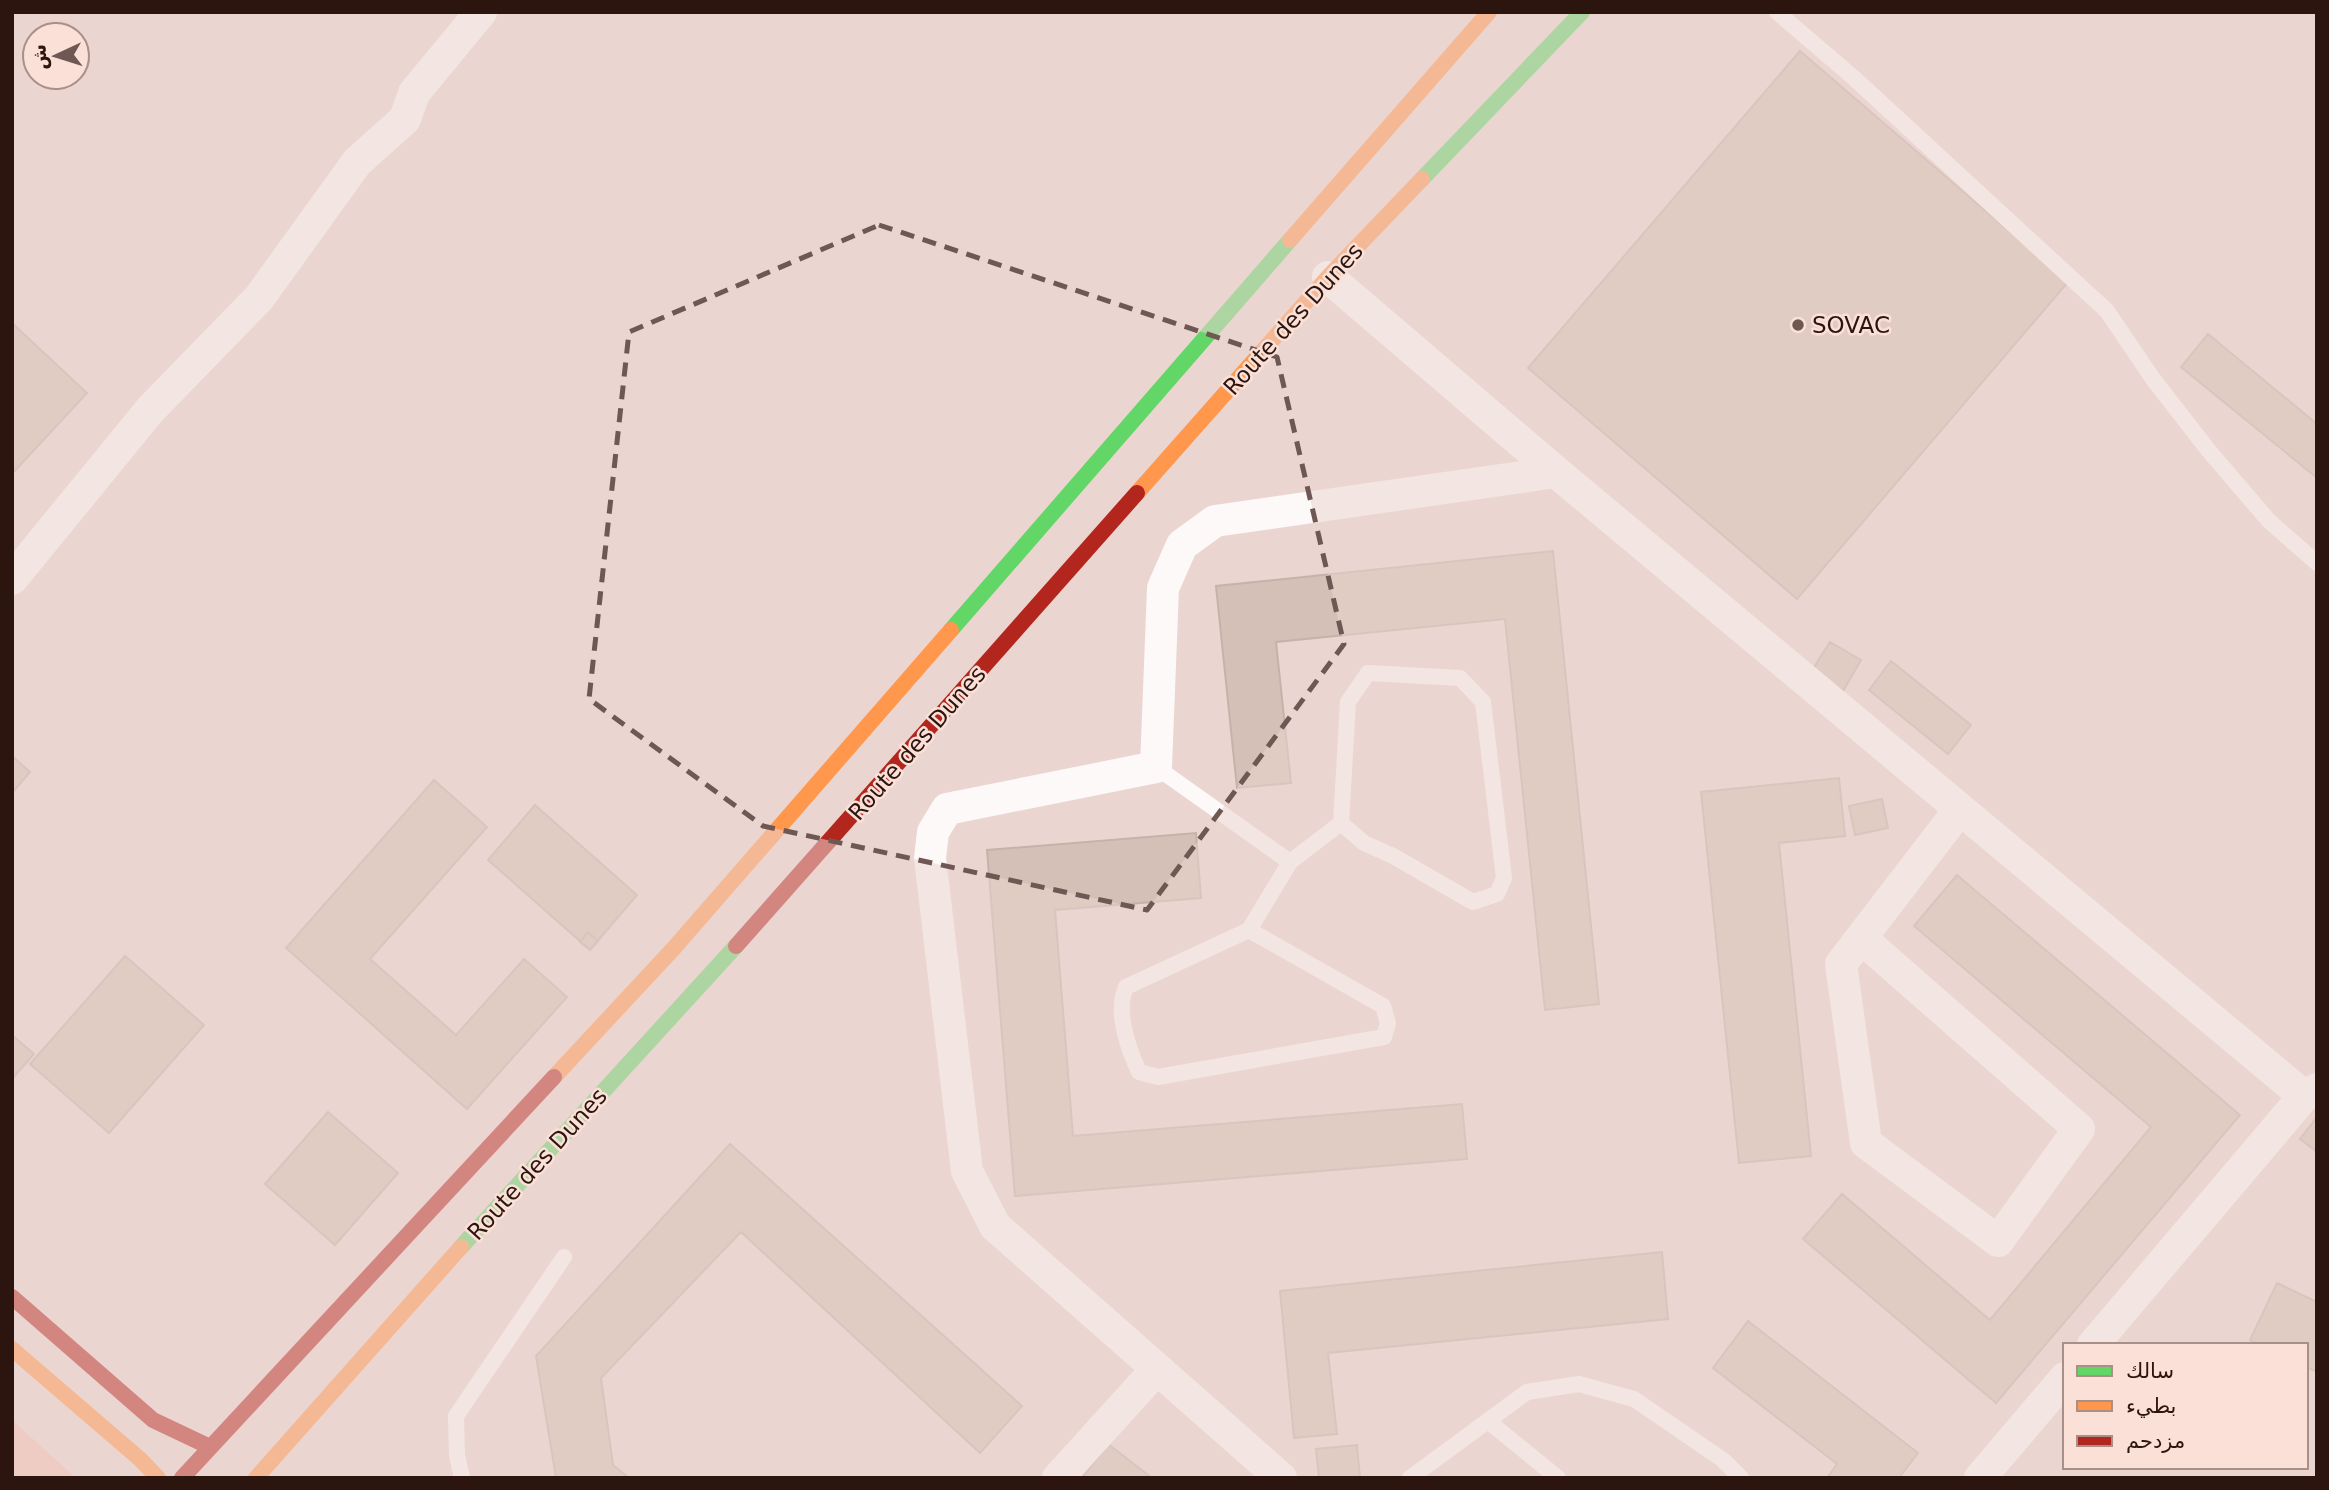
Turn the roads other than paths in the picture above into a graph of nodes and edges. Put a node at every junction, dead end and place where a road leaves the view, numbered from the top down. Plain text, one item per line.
1 (481, 12) edge
2 (1489, 12) edge
3 (1582, 12) edge
4 (1777, 12) edge
5 (1328, 277) junction
6 (1556, 472) junction
7 (2317, 563) edge
8 (12, 579) edge
9 (1156, 767) junction
10 (1960, 809) junction
11 (1341, 823) junction
12 (1290, 862) junction
13 (1248, 930) junction
14 (1861, 938) junction
15 (2311, 1092) edge
16 (564, 1256) dead end
17 (12, 1297) edge
18 (2095, 1343) edge
19 (12, 1349) edge
20 (1156, 1370) junction
21 (2063, 1380) edge
22 (1488, 1421) junction
23 (210, 1447) junction
24 (158, 1478) edge
25 (182, 1478) edge
26 (256, 1478) edge
27 (462, 1478) edge
28 (1058, 1478) edge
29 (1280, 1478) edge
30 (1410, 1478) edge
31 (1558, 1478) edge
32 (1741, 1478) edge
33 (1980, 1478) edge

1 - 8 street
2 - 23 main road, Route des Dunes
3 - 5 main road, Route des Dunes
4 - 7 lane
5 - 6 street
5 - 26 main road, Route des Dunes
6 - 9 street
6 - 10 street
9 - 12 lane
9 - 20 street
10 - 14 street
10 - 15 street
11 - 11 lane
11 - 12 lane
12 - 13 lane
13 - 13 lane
14 - 14 street
15 - 18 street
16 - 27 lane
17 - 23 main road
19 - 24 main road
20 - 28 street
20 - 29 street
21 - 33 street
22 - 30 lane
22 - 31 lane
22 - 32 lane
23 - 25 main road, Route des Dunes

